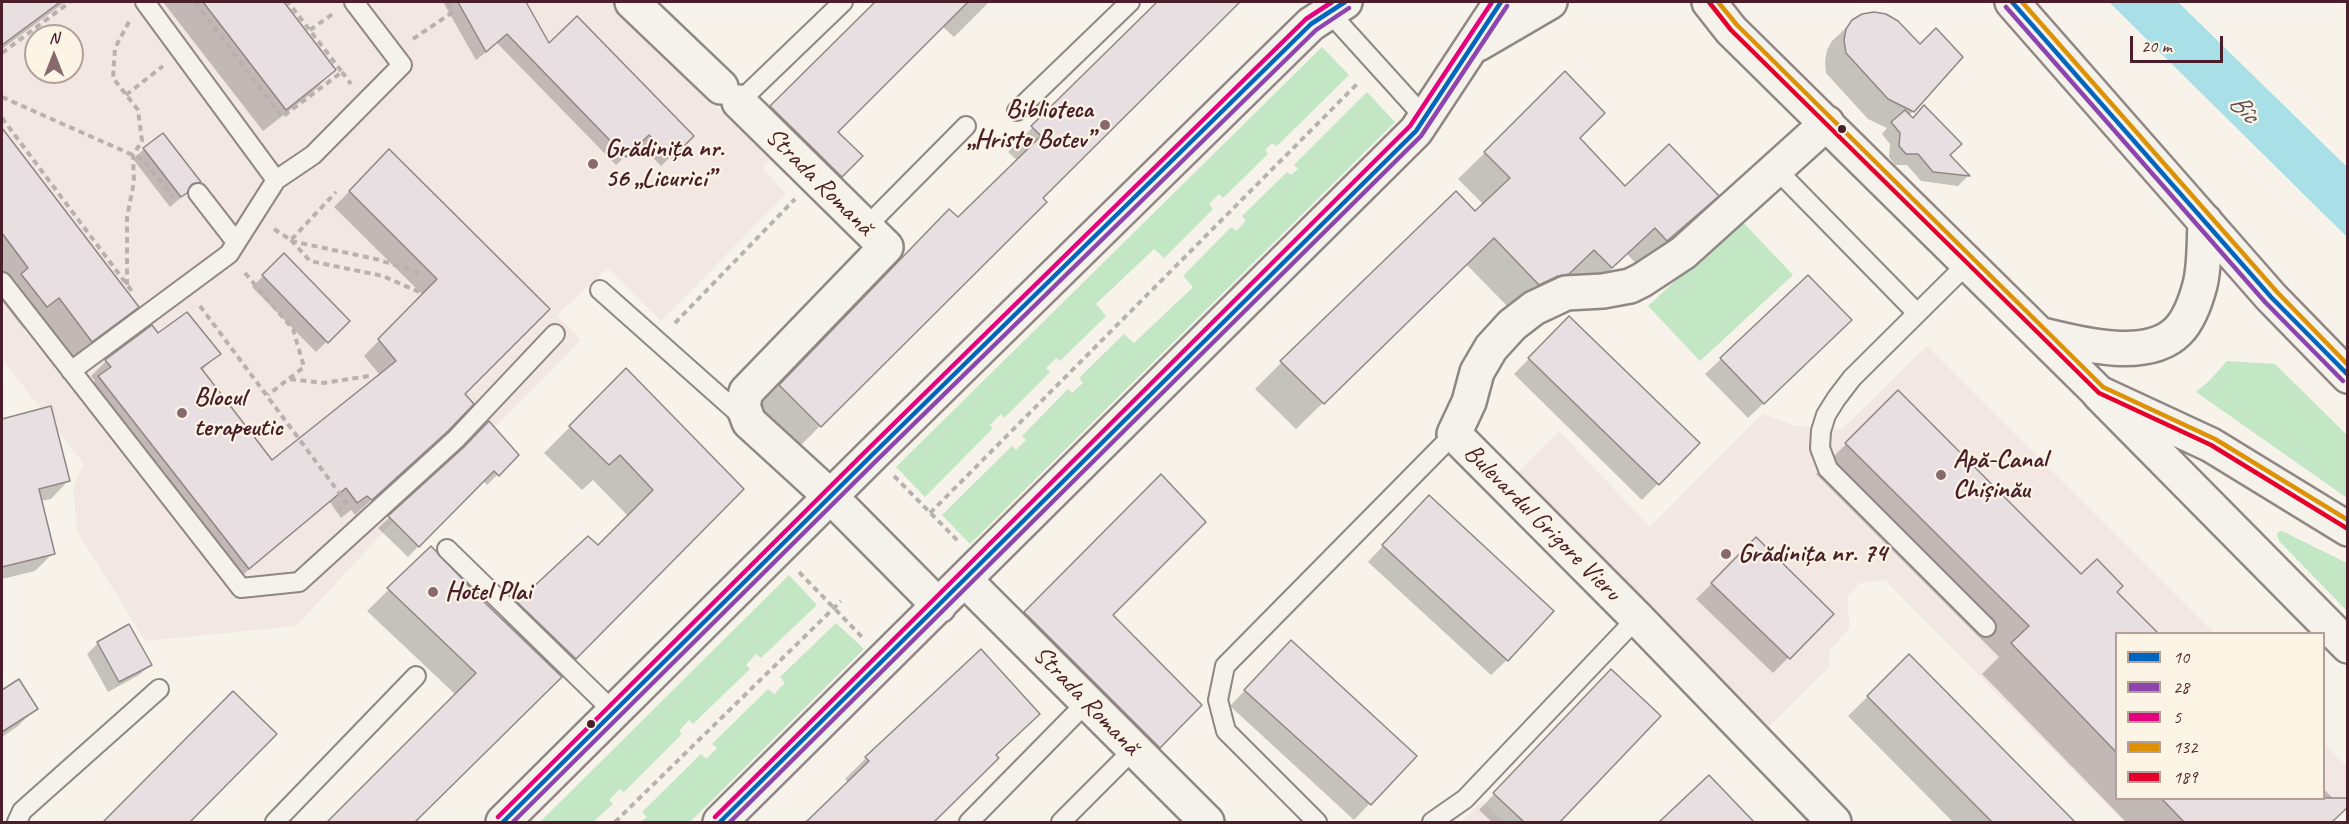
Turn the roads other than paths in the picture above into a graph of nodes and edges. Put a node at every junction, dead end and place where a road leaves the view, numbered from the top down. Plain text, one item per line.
1 (632, 2) edge
2 (843, 2) edge
3 (1130, 2) edge
4 (1501, 2) edge
5 (1550, 2) edge
6 (1689, 2) edge
7 (1709, 2) edge
8 (2012, 2) edge
9 (348, 4) edge
10 (140, 6) edge
11 (1337, 7) edge
12 (1731, 30) junction
13 (1471, 48) junction
14 (730, 94) junction
15 (1017, 111) dead end
16 (1425, 118) junction
17 (1827, 123) junction
18 (966, 126) dead end
19 (1776, 169) junction
20 (276, 180) junction
21 (198, 193) road end
22 (2205, 221) junction
23 (865, 228) junction
24 (233, 248) junction
25 (1968, 263) junction
26 (2, 282) edge
27 (600, 290) dead end
28 (1917, 313) junction
29 (555, 334) dead end
30 (2039, 334) junction
31 (71, 371) junction
32 (2348, 376) edge
33 (2099, 393) junction
34 (749, 422) junction
35 (1454, 434) junction
36 (831, 497) junction
37 (2348, 529) edge
38 (447, 549) dead end
39 (965, 580) junction
40 (939, 606) junction
41 (1637, 618) junction
42 (1986, 627) dead end
43 (2348, 646) edge
44 (416, 676) dead end
45 (159, 689) dead end
46 (1086, 703) junction
47 (614, 712) junction
48 (1133, 750) junction
49 (17, 822) edge
50 (275, 822) edge
51 (503, 822) edge
52 (720, 822) edge
53 (969, 822) edge
54 (1061, 822) edge
55 (1207, 822) edge
56 (1317, 822) edge
57 (1432, 822) edge
58 (1834, 822) edge

1 - 14 main road, Strada Romană
2 - 14 lane
3 - 15 lane
4 - 13 main road
5 - 13 main road
6 - 12 main road
7 - 12 main road
8 - 22 main road
9 - 20 lane
10 - 20 lane
11 - 16 lane
11 - 36 main road
12 - 17 main road
13 - 16 main road
14 - 23 main road, Strada Romană
16 - 39 main road
17 - 19 main road, Bulevardul Grigore Vieru
17 - 25 main road
18 - 23 lane
19 - 28 lane
19 - 35 main road, Bulevardul Grigore Vieru
20 - 24 lane
21 - 24 lane
22 - 30 main road
22 - 32 main road
23 - 34 main road, Strada Romană
24 - 31 lane
25 - 28 lane
25 - 30 main road
26 - 31 lane
27 - 34 lane
28 - 42 lane
29 - 31 lane
30 - 33 main road
33 - 37 main road
33 - 43 main road
34 - 36 main road
35 - 41 main road, Bulevardul Grigore Vieru
35 - 56 lane
36 - 40 main road
36 - 47 main road
38 - 47 lane
39 - 40 main road
39 - 46 main road, Strada Romană
40 - 52 main road
41 - 57 lane
41 - 58 main road, Bulevardul Grigore Vieru
44 - 50 lane
45 - 49 lane
46 - 48 main road, Strada Romană
46 - 53 lane
47 - 51 main road
48 - 54 lane
48 - 55 main road, Strada Romană

